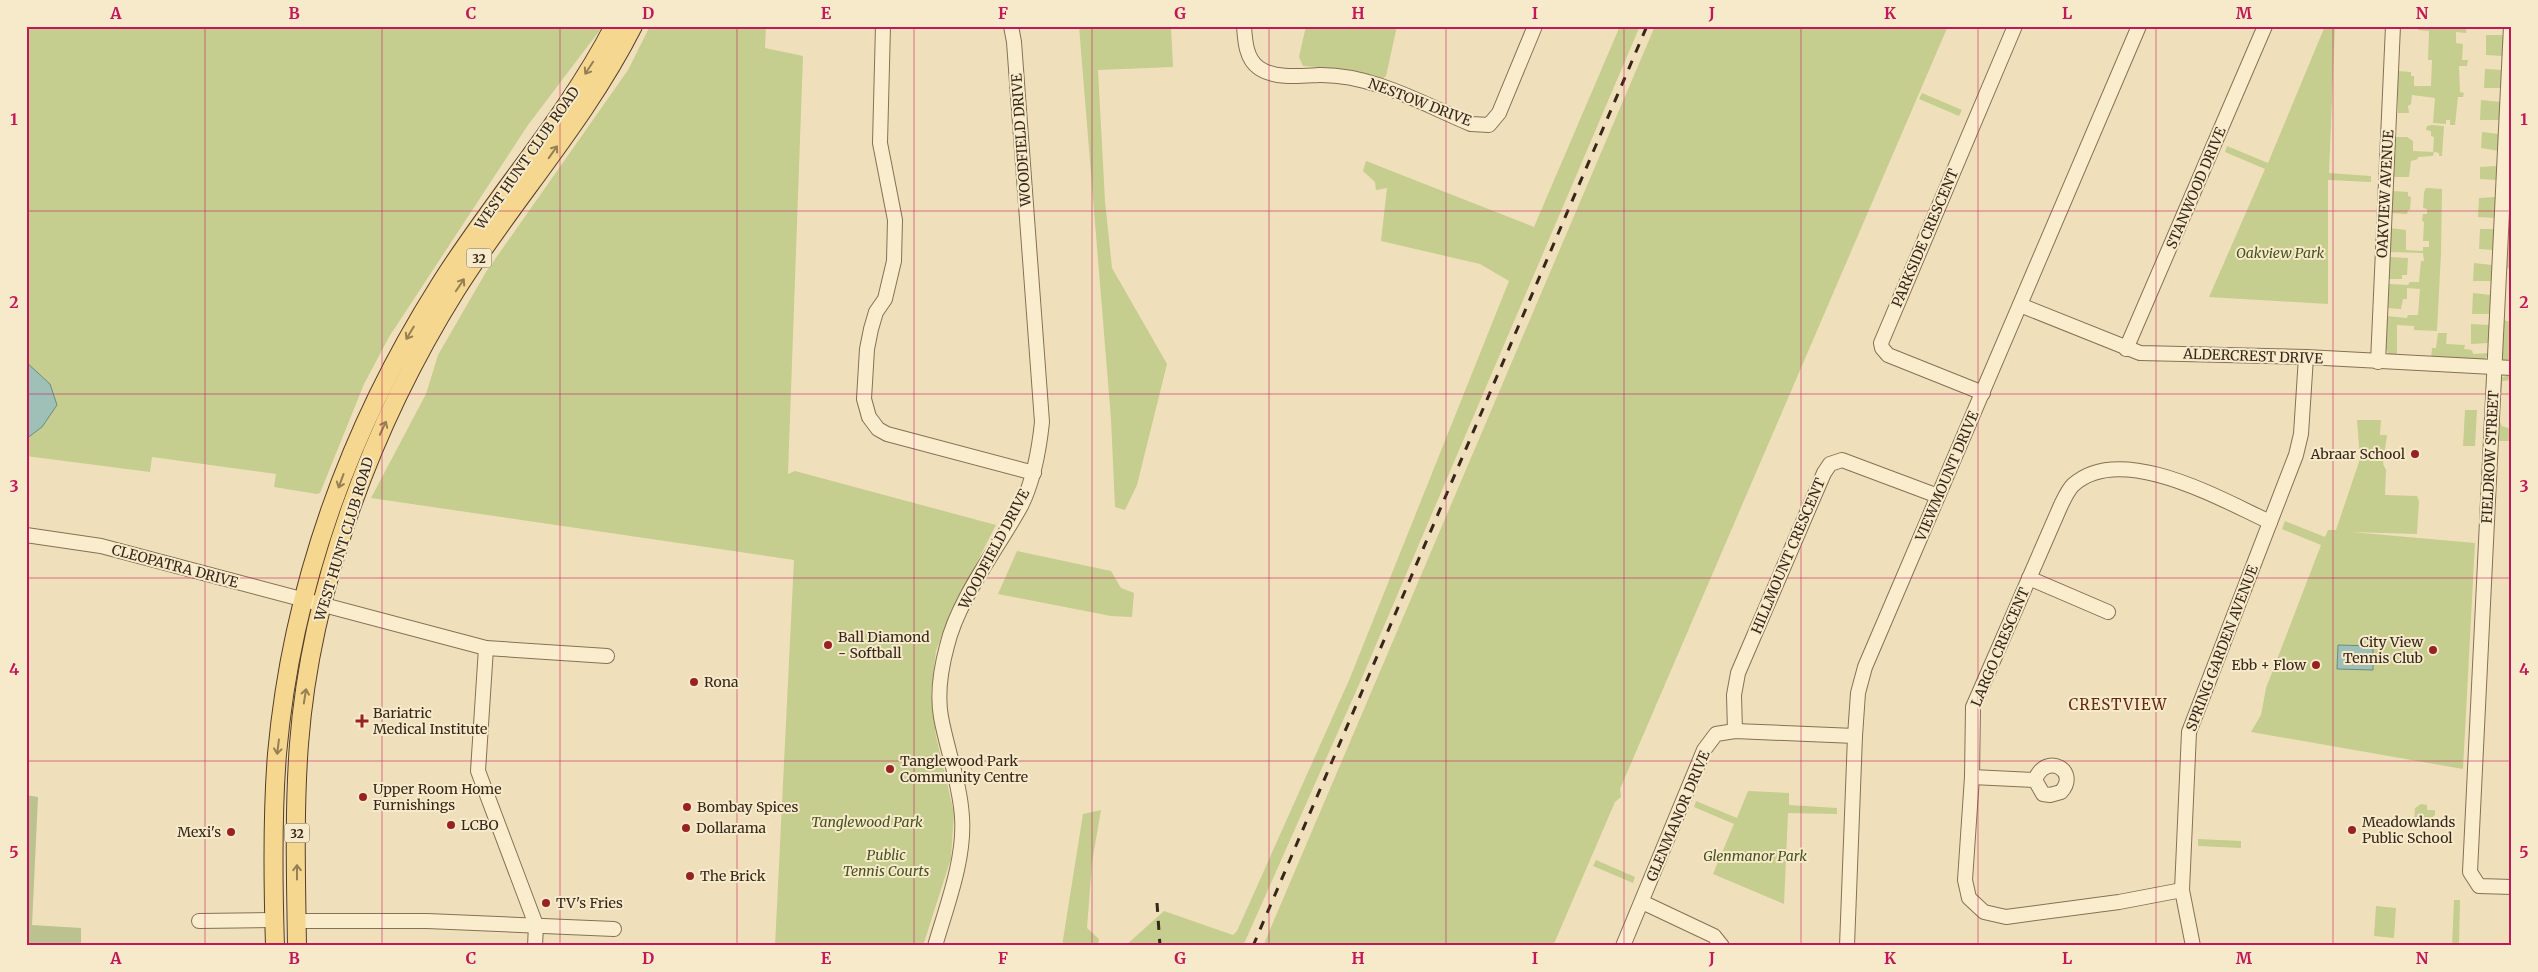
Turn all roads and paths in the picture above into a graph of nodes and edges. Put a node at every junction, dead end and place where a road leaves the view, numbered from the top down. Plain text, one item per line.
1 (614, 26) edge
2 (633, 26) edge
3 (883, 26) edge
4 (1010, 26) edge
5 (1244, 26) edge
6 (1535, 26) edge
7 (2015, 26) edge
8 (2139, 26) edge
9 (2265, 26) edge
10 (2393, 26) edge
11 (2511, 26) edge
12 (2020, 305) junction
13 (2126, 349) junction
14 (2306, 358) junction
15 (2378, 362) junction
16 (2494, 367) junction
17 (2512, 368) edge
18 (1983, 393) junction
19 (1034, 473) junction
20 (1938, 496) junction
21 (2270, 522) junction
22 (26, 535) edge
23 (2029, 578) junction
24 (303, 601) junction
25 (322, 605) junction
26 (2108, 612) dead end
27 (486, 648) junction
28 (607, 656) dead end
29 (1735, 732) junction
30 (1855, 736) junction
31 (1972, 776) junction
32 (2035, 780) dead end
33 (2512, 887) edge
34 (2182, 890) junction
35 (1642, 902) junction
36 (276, 920) junction
37 (297, 921) junction
38 (199, 922) dead end
39 (536, 925) junction
40 (614, 929) dead end
41 (275, 946) edge
42 (297, 946) edge
43 (535, 946) edge
44 (935, 946) edge
45 (1623, 946) edge
46 (1722, 946) edge
47 (1847, 946) edge
48 (2194, 946) edge

1 -> 24 main road, WEST HUNT CLUB ROAD / 32
25 -> 2 main road, WEST HUNT CLUB ROAD / 32
3 - 19 street
4 - 19 street, WOODFIELD DRIVE
5 - 6 street, NESTOW DRIVE
7 - 18 street, PARKSIDE CRESCENT
8 - 12 street, VIEWMOUNT DRIVE
9 - 13 street, STANWOOD DRIVE
10 - 15 street, OAKVIEW AVENUE
11 - 16 street, FIELDROW STREET
12 - 13 street, ALDERCREST DRIVE
12 - 18 street, VIEWMOUNT DRIVE
13 - 14 street, ALDERCREST DRIVE
14 - 15 street, ALDERCREST DRIVE
14 - 21 street, SPRING GARDEN AVENUE
15 - 16 street, ALDERCREST DRIVE
16 - 17 street, ALDERCREST DRIVE
16 - 33 street, FIELDROW STREET
18 - 20 street, VIEWMOUNT DRIVE
19 - 44 street, WOODFIELD DRIVE
20 - 29 street, HILLMOUNT CRESCENT
20 - 30 street, VIEWMOUNT DRIVE
21 - 23 street, LARGO CRESCENT
21 - 34 street, SPRING GARDEN AVENUE
22 - 24 street, CLEOPATRA DRIVE
23 - 26 street
23 - 31 street, LARGO CRESCENT
24 - 25 street, CLEOPATRA DRIVE
24 -> 36 main road, WEST HUNT CLUB ROAD / 32
25 - 27 street, CLEOPATRA DRIVE
37 -> 25 main road, WEST HUNT CLUB ROAD / 32
27 - 28 street, CLEOPATRA DRIVE
27 - 39 street
29 - 30 street, GLENMANOR DRIVE
29 - 35 street, GLENMANOR DRIVE
30 - 47 street, VIEWMOUNT DRIVE
31 - 32 street
31 - 34 street, LARGO CRESCENT
34 - 48 street, SPRING GARDEN AVENUE
35 - 45 street, GLENMANOR DRIVE
35 - 46 street
36 - 37 main road
36 - 38 street
36 - 41 main road, WEST HUNT CLUB ROAD / 32
37 - 39 street
37 - 42 main road, WEST HUNT CLUB ROAD / 32
39 - 40 street
39 - 43 street

